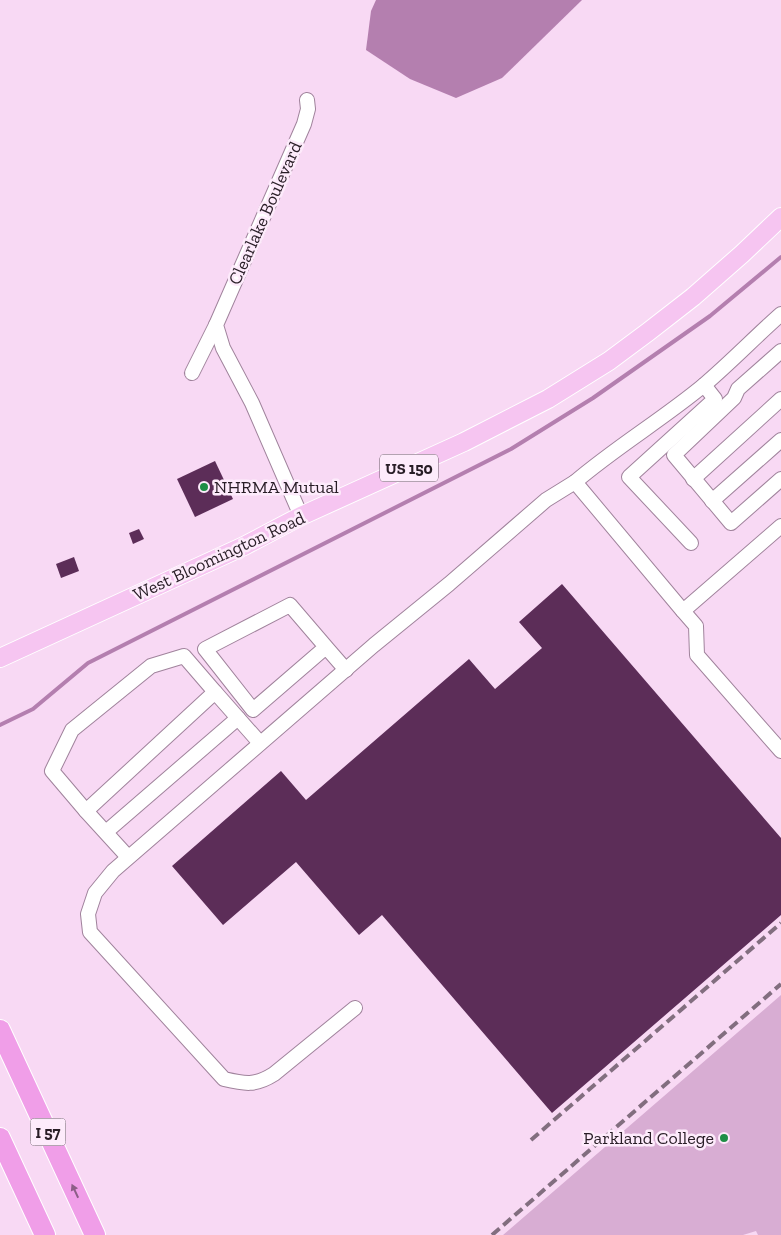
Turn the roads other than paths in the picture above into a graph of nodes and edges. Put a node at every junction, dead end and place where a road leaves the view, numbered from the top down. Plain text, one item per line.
1 (307, 100) dead end
2 (781, 217) edge
3 (781, 314) edge
4 (216, 325) junction
5 (781, 351) edge
6 (192, 373) dead end
7 (704, 385) junction
8 (781, 399) edge
9 (781, 440) edge
10 (693, 479) junction
11 (781, 479) edge
12 (575, 482) junction
13 (712, 501) junction
14 (302, 516) junction
15 (781, 526) edge
16 (691, 543) dead end
17 (684, 611) junction
18 (326, 647) junction
19 (0, 658) edge
20 (346, 670) junction
21 (215, 692) junction
22 (238, 718) junction
23 (260, 743) junction
24 (781, 751) edge
25 (86, 811) junction
26 (106, 832) junction
27 (128, 857) junction
28 (355, 1008) dead end
29 (0, 1030) edge
30 (0, 1138) edge
31 (45, 1235) edge
32 (96, 1235) edge

1 - 4 street, Clearlake Boulevard
2 - 14 main road, West Bloomington Road / US 150
3 - 7 street
4 - 6 street, Clearlake Boulevard
4 - 14 street
5 - 10 street
7 - 12 street
7 - 16 street
8 - 10 street
9 - 13 street
10 - 13 street
11 - 13 street
12 - 17 street
12 - 20 street
14 - 19 main road, West Bloomington Road / US 150
15 - 17 street
17 - 24 street
18 - 18 street
18 - 20 street
20 - 23 street
21 - 22 street
21 - 25 street
21 - 25 street
22 - 23 street
22 - 26 street
23 - 27 street
25 - 26 street
26 - 27 street
27 - 28 street
32 -> 29 highway, I 57
30 - 31 highway, I 57

